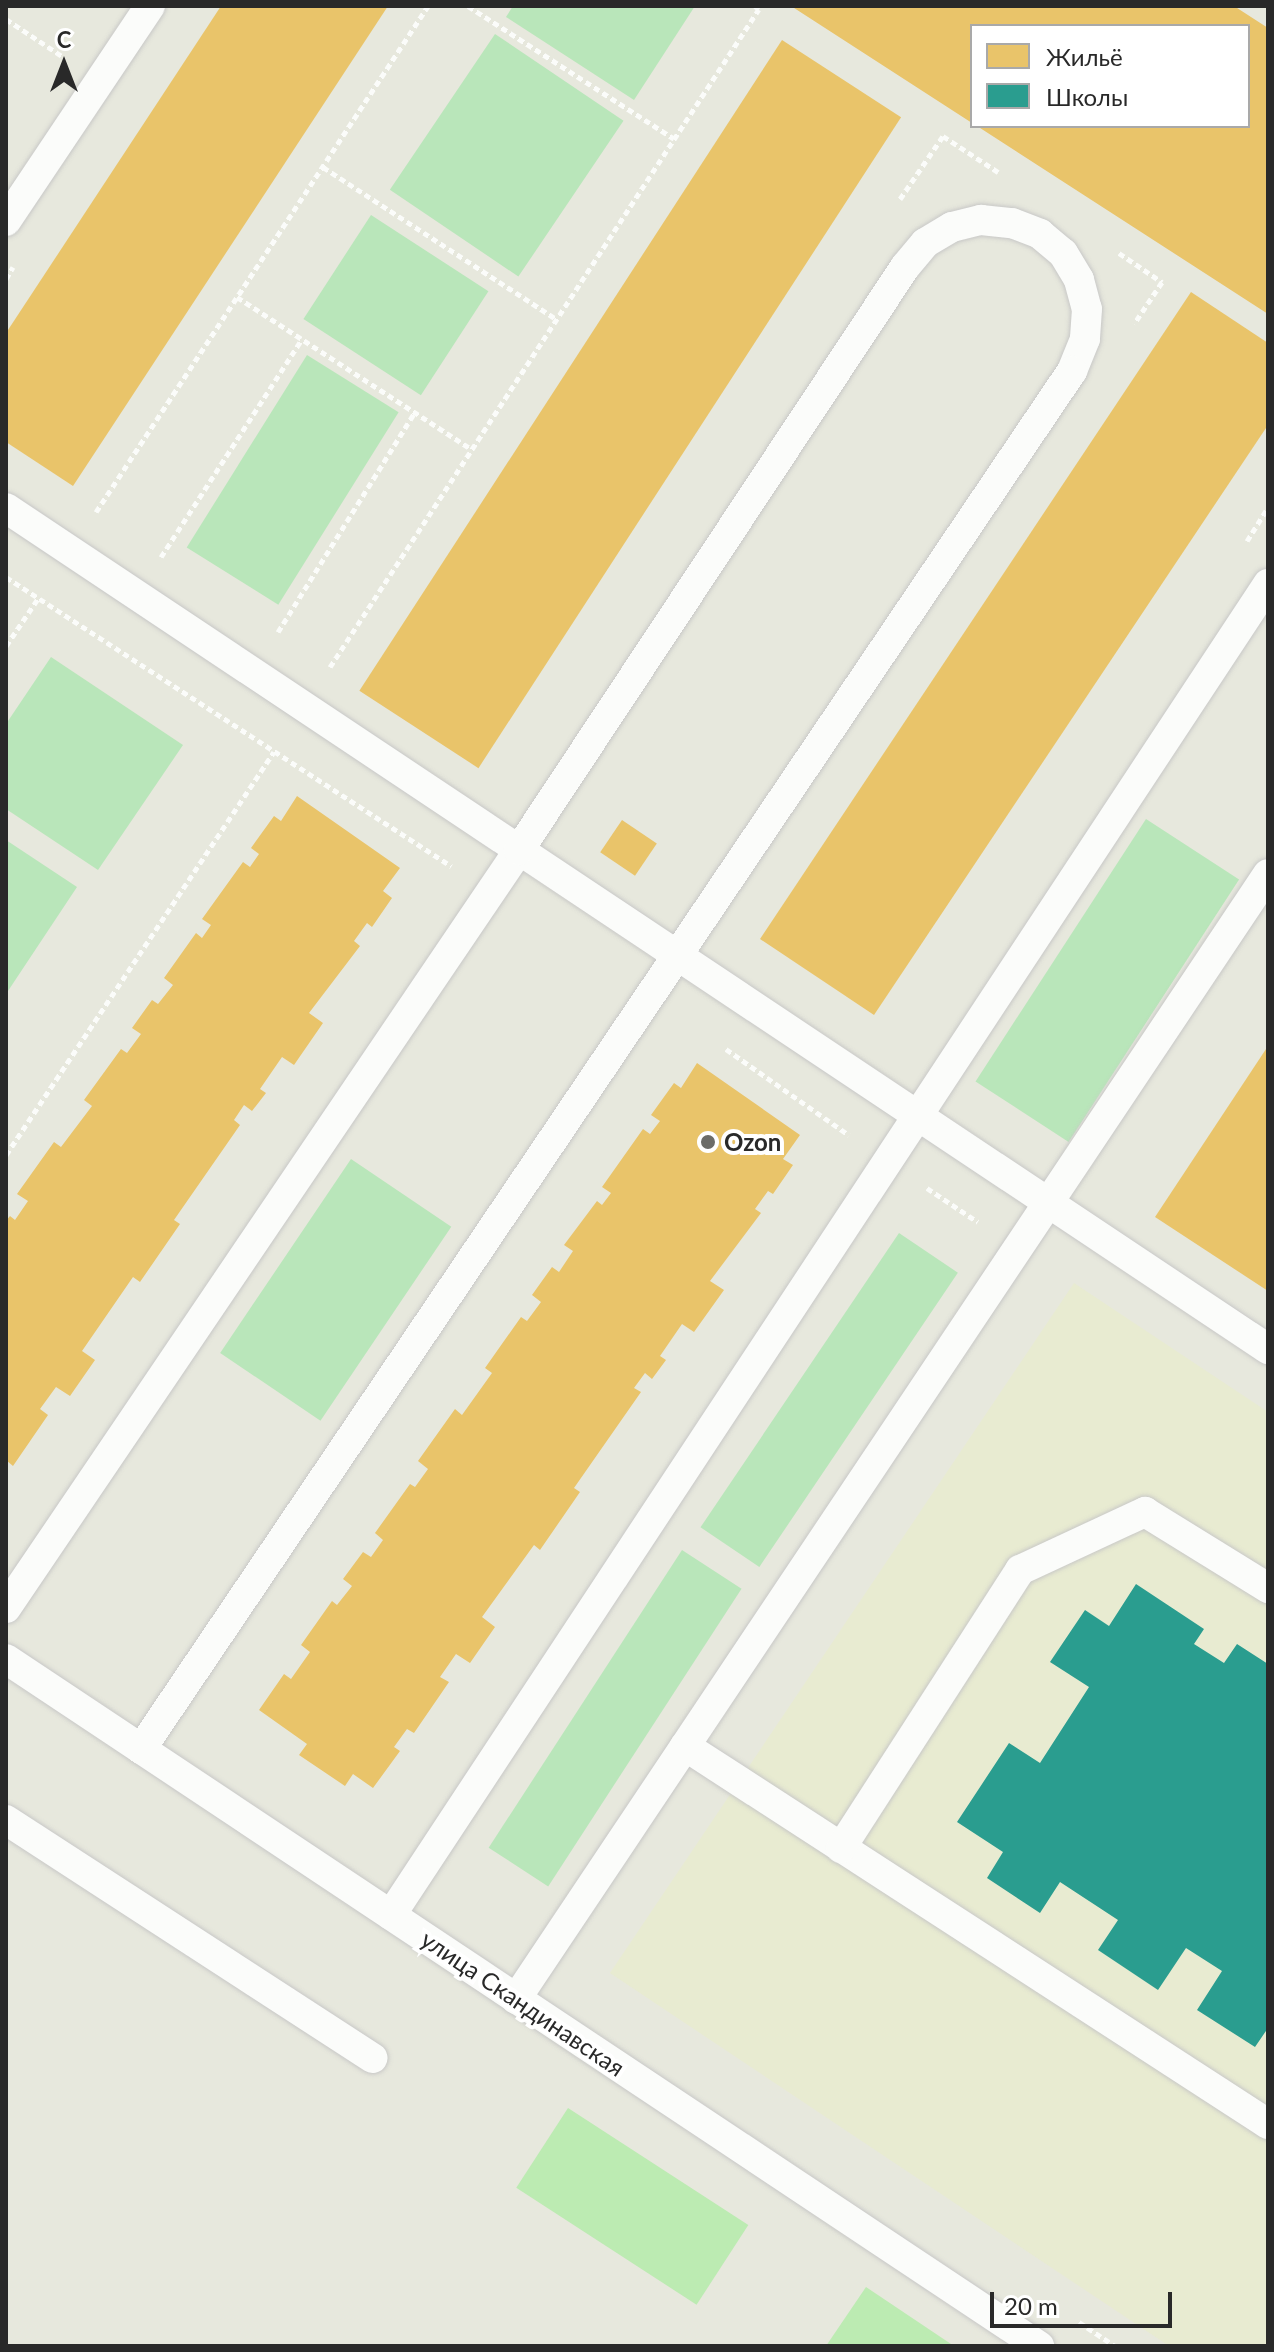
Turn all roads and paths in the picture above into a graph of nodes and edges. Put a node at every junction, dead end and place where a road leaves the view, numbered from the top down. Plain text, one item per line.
1 (150, 6) edge
2 (428, 6) edge
3 (468, 6) edge
4 (755, 6) edge
5 (674, 139) junction
6 (323, 167) junction
7 (1007, 179) dead end
8 (899, 202) dead end
9 (6, 221) edge
10 (1111, 248) dead end
11 (237, 297) junction
12 (556, 319) junction
13 (1127, 334) dead end
14 (302, 339) junction
15 (415, 412) junction
16 (471, 450) junction
17 (6, 508) edge
18 (1268, 508) edge
19 (1242, 547) dead end
20 (70, 551) junction
21 (156, 566) dead end
22 (1268, 584) edge
23 (271, 643) dead end
24 (6, 646) edge
25 (304, 706) junction
26 (519, 850) junction
27 (1268, 874) edge
28 (676, 954) junction
29 (917, 1115) junction
30 (6, 1155) edge
31 (1047, 1202) junction
32 (1268, 1349) edge
33 (1268, 1588) edge
34 (6, 1608) edge
35 (6, 1659) edge
36 (685, 1746) junction
37 (141, 1749) junction
38 (6, 1820) edge
39 (841, 1848) junction
40 (391, 1915) junction
41 (516, 1999) junction
42 (373, 2058) dead end
43 (1268, 2124) edge
44 (1039, 2346) edge

1 - 9 lane
2 - 6 path
3 - 5 path
4 - 5 path
5 - 12 path
6 - 11 path
6 - 12 path
7 - 8 path
10 - 13 path
11 - 14 path
11 - 20 path
12 - 16 path
14 - 15 path
14 - 21 path
15 - 16 path
15 - 23 path
16 - 25 path
17 - 20 lane
18 - 19 path
20 - 24 path
20 - 25 lane
22 - 29 lane
25 - 26 lane
25 - 30 path
26 - 28 lane
26 - 28 lane
26 - 34 lane
27 - 31 lane
28 - 29 lane
28 - 37 lane
29 - 31 lane
29 - 40 lane
31 - 32 lane
31 - 36 lane
33 - 39 lane
35 - 37 lane, улица Скандинавская
36 - 39 lane
36 - 41 lane
37 - 40 lane, улица Скандинавская
38 - 42 lane
39 - 43 lane
40 - 41 lane, улица Скандинавская
41 - 44 lane, улица Скандинавская

